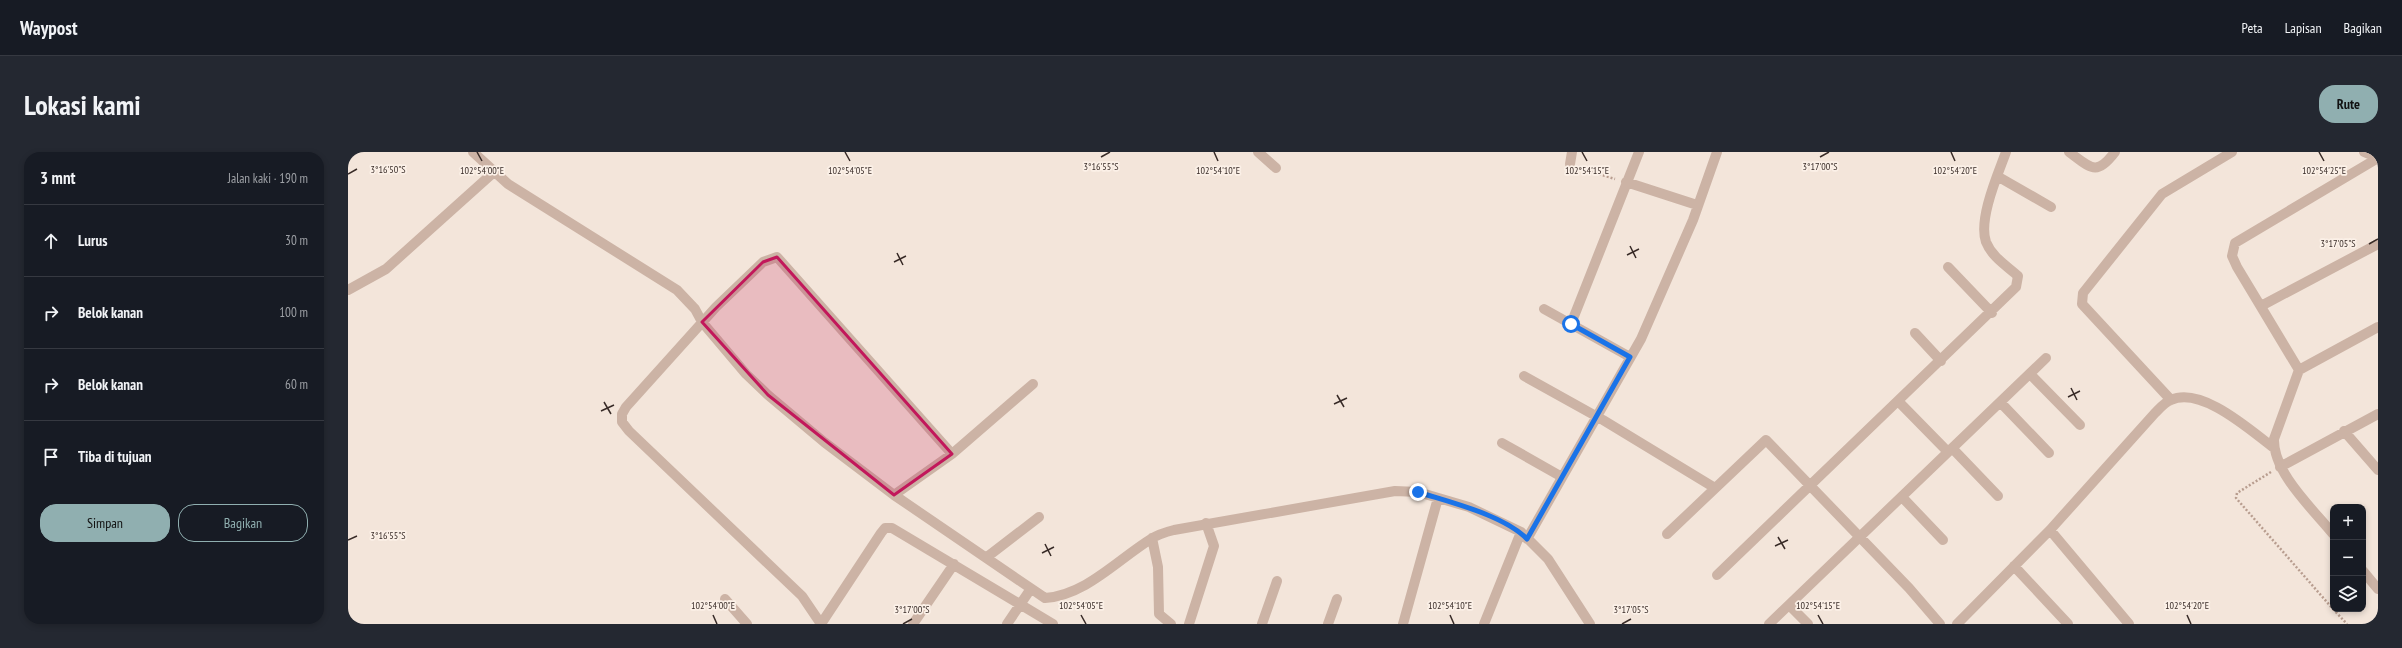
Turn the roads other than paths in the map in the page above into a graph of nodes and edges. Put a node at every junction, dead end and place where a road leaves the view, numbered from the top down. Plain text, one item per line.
1 (473, 152) edge
2 (1258, 152) edge
3 (1572, 152) edge
4 (1639, 152) edge
5 (1718, 152) edge
6 (2006, 152) edge
7 (2069, 152) edge
8 (2115, 152) edge
9 (2232, 152) edge
10 (2364, 152) edge
11 (2378, 158) edge
12 (1570, 164) road end
13 (1276, 168) dead end
14 (494, 172) junction
15 (1997, 176) junction
16 (1626, 182) junction
17 (1697, 205) junction
18 (2051, 207) dead end
19 (2378, 244) edge
20 (1948, 267) dead end
21 (348, 290) edge
22 (2261, 306) junction
23 (1544, 309) dead end
24 (1992, 313) junction
25 (702, 322) junction
26 (1571, 324) junction
27 (2378, 327) edge
28 (1915, 333) dead end
29 (1630, 357) junction
30 (2046, 358) dead end
31 (1941, 361) junction
32 (2299, 370) junction
33 (2030, 374) junction
34 (1524, 376) dead end
35 (1033, 384) dead end
36 (2171, 400) junction
37 (1898, 401) junction
38 (2000, 402) junction
39 (2378, 414) edge
40 (1596, 416) junction
41 (2080, 425) dead end
42 (2344, 431) junction
43 (1502, 443) dead end
44 (2274, 448) junction
45 (1950, 450) junction
46 (2049, 453) dead end
47 (952, 454) junction
48 (2280, 467) junction
49 (2378, 470) edge
50 (1562, 477) junction
51 (1811, 486) junction
52 (1715, 488) junction
53 (894, 495) junction
54 (1998, 496) dead end
55 (1902, 497) junction
56 (1438, 498) junction
57 (1039, 517) dead end
58 (1206, 523) junction
59 (2050, 530) junction
60 (2330, 530) edge
61 (1667, 534) dead end
62 (1524, 535) junction
63 (1152, 538) junction
64 (1860, 538) junction
65 (1943, 540) dead end
66 (987, 557) junction
67 (954, 564) junction
68 (2014, 566) junction
69 (1718, 575) dead end
70 (2366, 575) edge
71 (1277, 581) dead end
72 (2378, 589) edge
73 (1030, 590) junction
74 (725, 599) dead end
75 (1337, 600) dead end
76 (1020, 604) junction
77 (1789, 605) junction
78 (747, 624) edge
79 (821, 624) edge
80 (913, 624) edge
81 (1007, 624) edge
82 (1053, 624) edge
83 (1171, 624) edge
84 (1189, 624) edge
85 (1262, 624) edge
86 (1328, 624) edge
87 (1403, 624) edge
88 (1484, 624) edge
89 (1590, 624) edge
90 (1769, 624) edge
91 (1808, 624) edge
92 (1940, 624) edge
93 (1957, 624) edge
94 (2068, 624) edge
95 (2129, 624) edge

1 - 14 street
2 - 13 street
3 - 12 street
4 - 16 street
5 - 17 street
6 - 15 street
7 - 8 street
9 - 36 street
10 - 11 street
11 - 22 street
14 - 21 street
14 - 25 street
15 - 18 street
15 - 24 street
16 - 17 street
16 - 26 street
17 - 29 street
19 - 22 street
20 - 24 street
22 - 32 street
23 - 26 street
24 - 31 street
25 - 47 street
25 - 53 street
25 - 79 street
26 - 29 street
27 - 32 street
28 - 31 street
29 - 40 street
30 - 33 street
31 - 37 street
32 - 44 street
33 - 38 street
33 - 41 street
34 - 40 street
35 - 47 street
36 - 44 street
36 - 59 street
37 - 45 street
37 - 51 street
38 - 45 street
38 - 46 street
39 - 42 street
40 - 50 street
40 - 52 street
42 - 48 street
42 - 49 street
43 - 50 street
44 - 48 street
45 - 54 street
45 - 55 street
47 - 53 street
48 - 60 street
50 - 62 street
51 - 52 street
51 - 64 street
51 - 69 street
52 - 61 street
53 - 66 street
55 - 64 street
55 - 65 street
56 - 58 street
56 - 62 street
56 - 87 street
57 - 66 street
58 - 63 street
58 - 84 street
59 - 68 street
59 - 95 street
62 - 88 street
62 - 89 street
63 - 73 street
63 - 83 street
64 - 77 street
64 - 92 street
66 - 73 street
67 - 76 street
67 - 79 street
67 - 80 street
68 - 93 street
68 - 94 street
70 - 72 street
71 - 85 street
73 - 76 street
74 - 78 street
75 - 86 street
76 - 81 street
76 - 82 street
77 - 90 street
77 - 91 street

